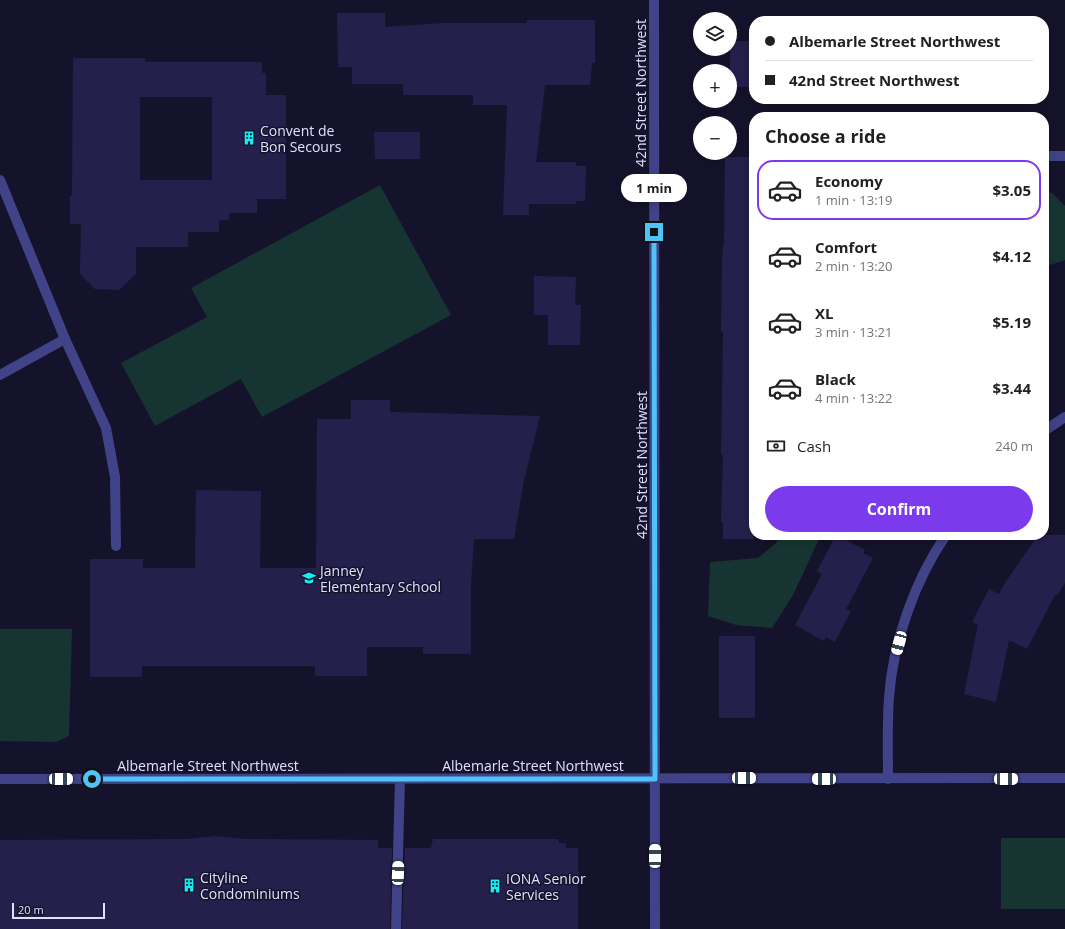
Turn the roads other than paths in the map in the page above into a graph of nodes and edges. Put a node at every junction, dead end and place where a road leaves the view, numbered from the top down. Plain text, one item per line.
1 (654, 0) edge
2 (1049, 156) edge
3 (1065, 156) edge
4 (0, 180) edge
5 (65, 339) junction
6 (0, 375) edge
7 (1065, 417) edge
8 (1049, 428) edge
9 (943, 540) edge
10 (116, 546) dead end
11 (1065, 778) edge
12 (0, 779) edge
13 (400, 779) junction
14 (655, 779) junction
15 (888, 779) junction
16 (396, 929) edge
17 (655, 929) edge

1 - 14 street, 42nd Street Northwest
2 - 3 street
4 - 5 street
5 - 6 street
5 - 10 street
7 - 8 street
9 - 15 street
11 - 15 street, Albemarle Street Northwest
12 - 13 street, Albemarle Street Northwest
13 - 14 street, Albemarle Street Northwest
13 - 16 street
14 - 15 street, Albemarle Street Northwest
14 - 17 street, 42nd Street Northwest

